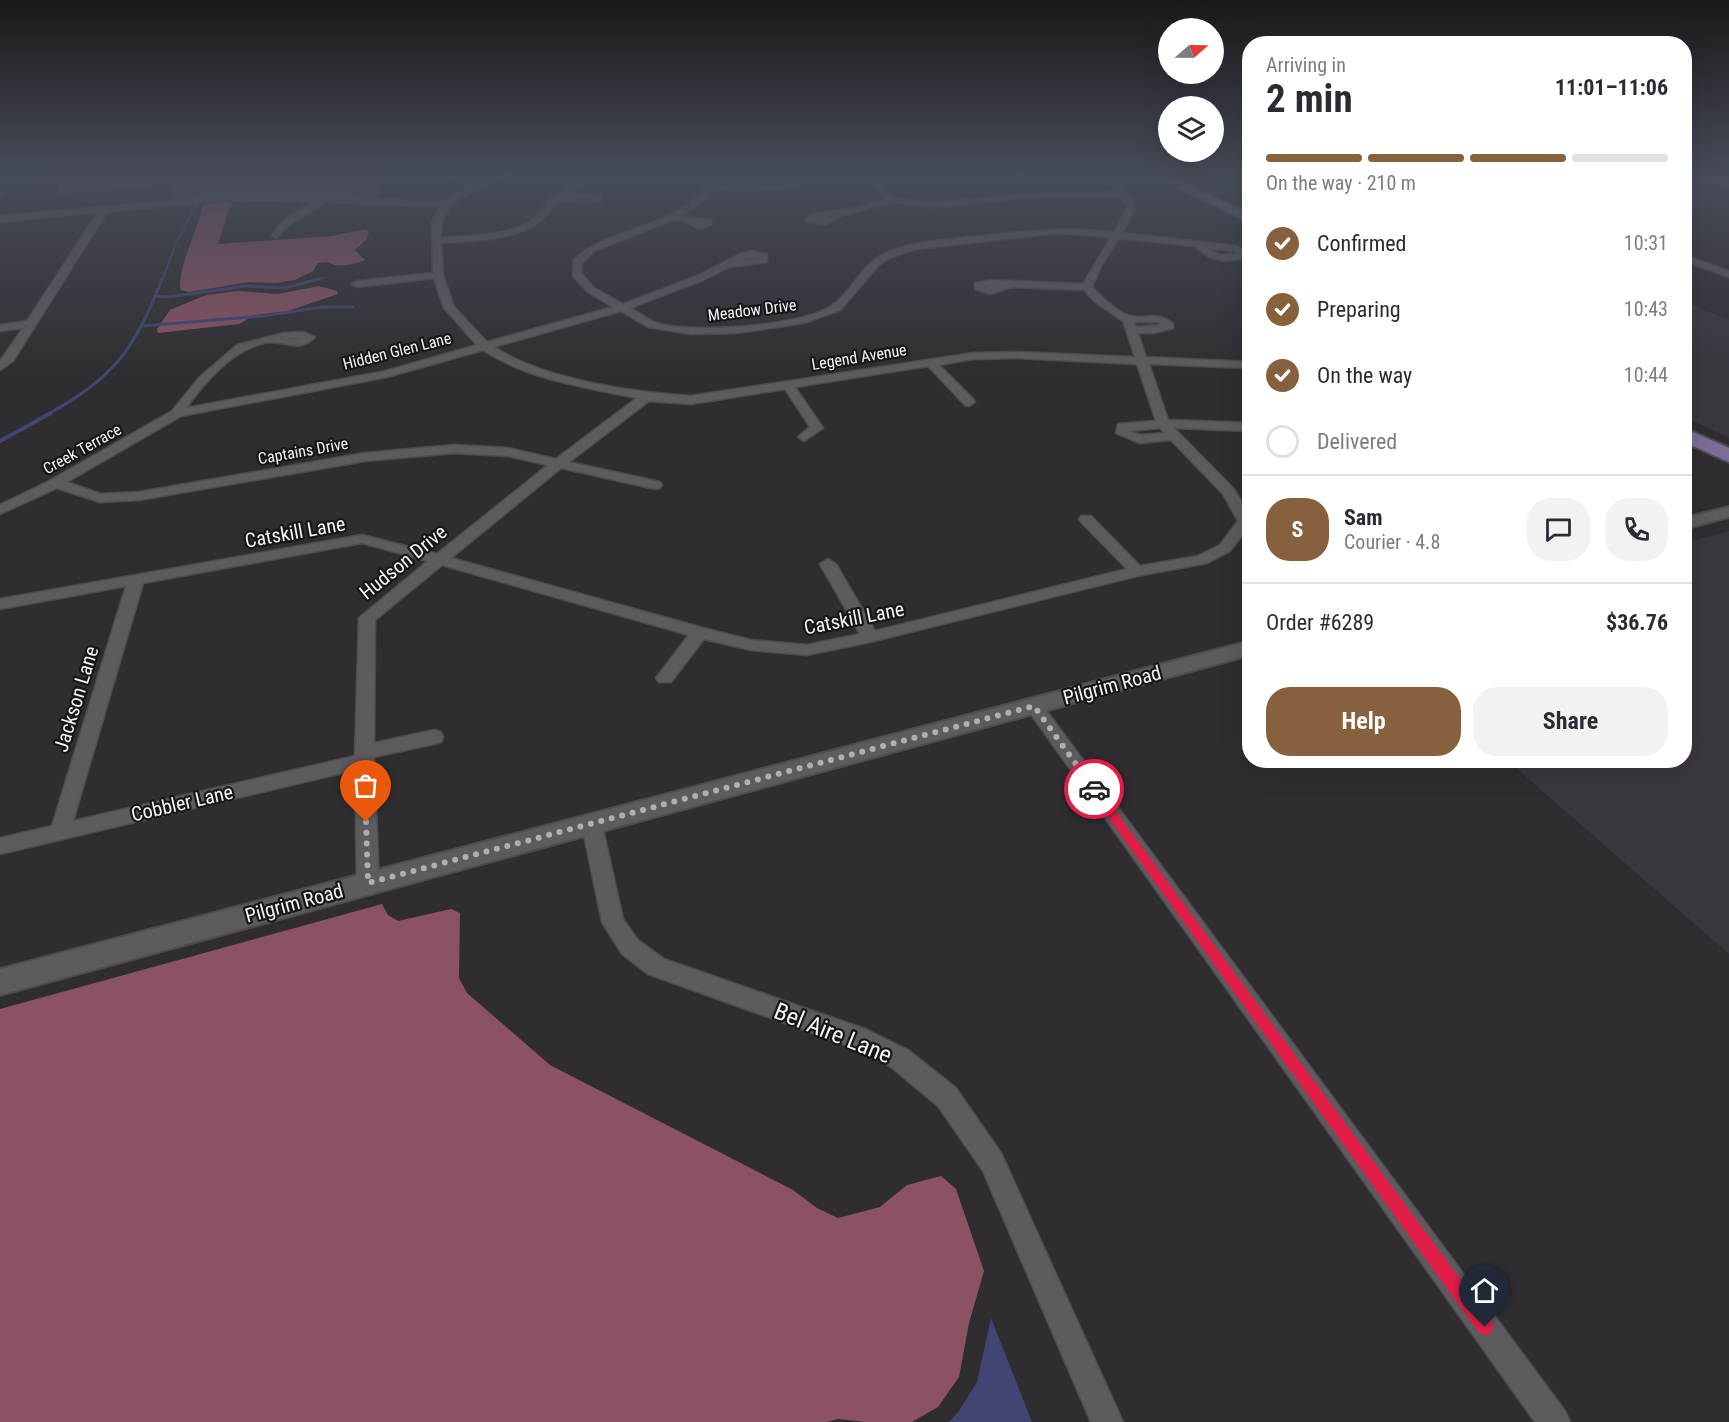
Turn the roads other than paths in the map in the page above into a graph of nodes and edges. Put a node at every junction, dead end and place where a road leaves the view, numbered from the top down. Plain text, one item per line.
1 (83, 241) edge
2 (438, 241) edge
3 (608, 241) edge
4 (954, 241) edge
5 (1113, 241) edge
6 (1168, 241) edge
7 (1197, 245) dead end
8 (1692, 261) edge
9 (728, 264) dead end
10 (438, 274) junction
11 (1729, 274) edge
12 (357, 284) dead end
13 (1008, 285) dead end
14 (1087, 286) junction
15 (621, 308) junction
16 (30, 324) junction
17 (0, 328) edge
18 (277, 338) dead end
19 (484, 346) junction
20 (930, 362) junction
21 (1144, 362) junction
22 (1242, 365) edge
23 (0, 367) edge
24 (788, 385) junction
25 (646, 397) junction
26 (969, 402) dead end
27 (177, 413) junction
28 (1163, 424) junction
29 (1692, 424) edge
30 (1242, 425) edge
31 (1173, 436) junction
32 (804, 437) dead end
33 (1692, 438) edge
34 (1729, 442) edge
35 (1729, 456) edge
36 (559, 463) junction
37 (56, 483) junction
38 (655, 485) dead end
39 (0, 510) edge
40 (1729, 512) edge
41 (1242, 514) edge
42 (1086, 519) dead end
43 (1692, 522) edge
44 (1729, 523) edge
45 (1242, 528) edge
46 (1692, 531) edge
47 (438, 560) junction
48 (828, 564) dead end
49 (1137, 571) junction
50 (136, 580) junction
51 (0, 604) edge
52 (700, 633) junction
53 (870, 637) junction
54 (1242, 650) edge
55 (665, 678) dead end
56 (1034, 706) junction
57 (434, 737) dead end
58 (365, 757) junction
59 (592, 825) junction
60 (60, 832) junction
61 (0, 846) edge
62 (368, 883) junction
63 (0, 982) edge
64 (1107, 1422) edge
65 (1554, 1422) edge

1 - 16 street
2 - 10 street, Legend Avenue
3 - 15 street, Meadow Drive
4 - 15 street, Meadow Drive
5 - 14 street
6 - 7 street, Meadow Drive
8 - 11 street
9 - 15 street, Hidden Glen Lane
10 - 12 street
10 - 19 street, Legend Avenue
13 - 14 street
14 - 21 street, Catskill Lane
15 - 19 street, Hidden Glen Lane
16 - 17 street
16 - 23 street
18 - 27 street
19 - 25 street, Legend Avenue
19 - 27 street, Hidden Glen Lane
20 - 21 street, Legend Avenue
20 - 24 street, Legend Avenue
20 - 26 street
21 - 22 street, Legend Avenue
21 - 28 street, Catskill Lane
24 - 25 street, Legend Avenue
24 - 32 street
25 - 36 street, Hudson Drive
27 - 37 street, Creek Terrace
28 - 30 street
28 - 31 street, Catskill Lane
28 - 31 street
29 - 34 main road
31 - 41 street, Catskill Lane
33 - 35 main road
36 - 37 street, Captains Drive
36 - 38 street, Captains Drive
36 - 47 street, Hudson Drive
37 - 39 street, Creek Terrace
40 - 43 street
42 - 49 street
44 - 46 street
45 - 49 street, Catskill Lane
47 - 50 street, Catskill Lane
47 - 52 street, Catskill Lane
47 - 58 street, Hudson Drive
48 - 53 street
49 - 53 street, Catskill Lane
50 - 51 street, Catskill Lane
50 - 60 street, Jackson Lane
52 - 53 street, Catskill Lane
52 - 55 street
54 - 56 street, Pilgrim Road
56 - 59 street, Pilgrim Road
56 - 65 street
57 - 58 street, Cobbler Lane
58 - 60 street, Cobbler Lane
58 - 62 street, Hudson Drive
59 - 62 street, Pilgrim Road
59 - 64 street, Bel Aire Lane
60 - 61 street, Cobbler Lane
62 - 63 street, Pilgrim Road

